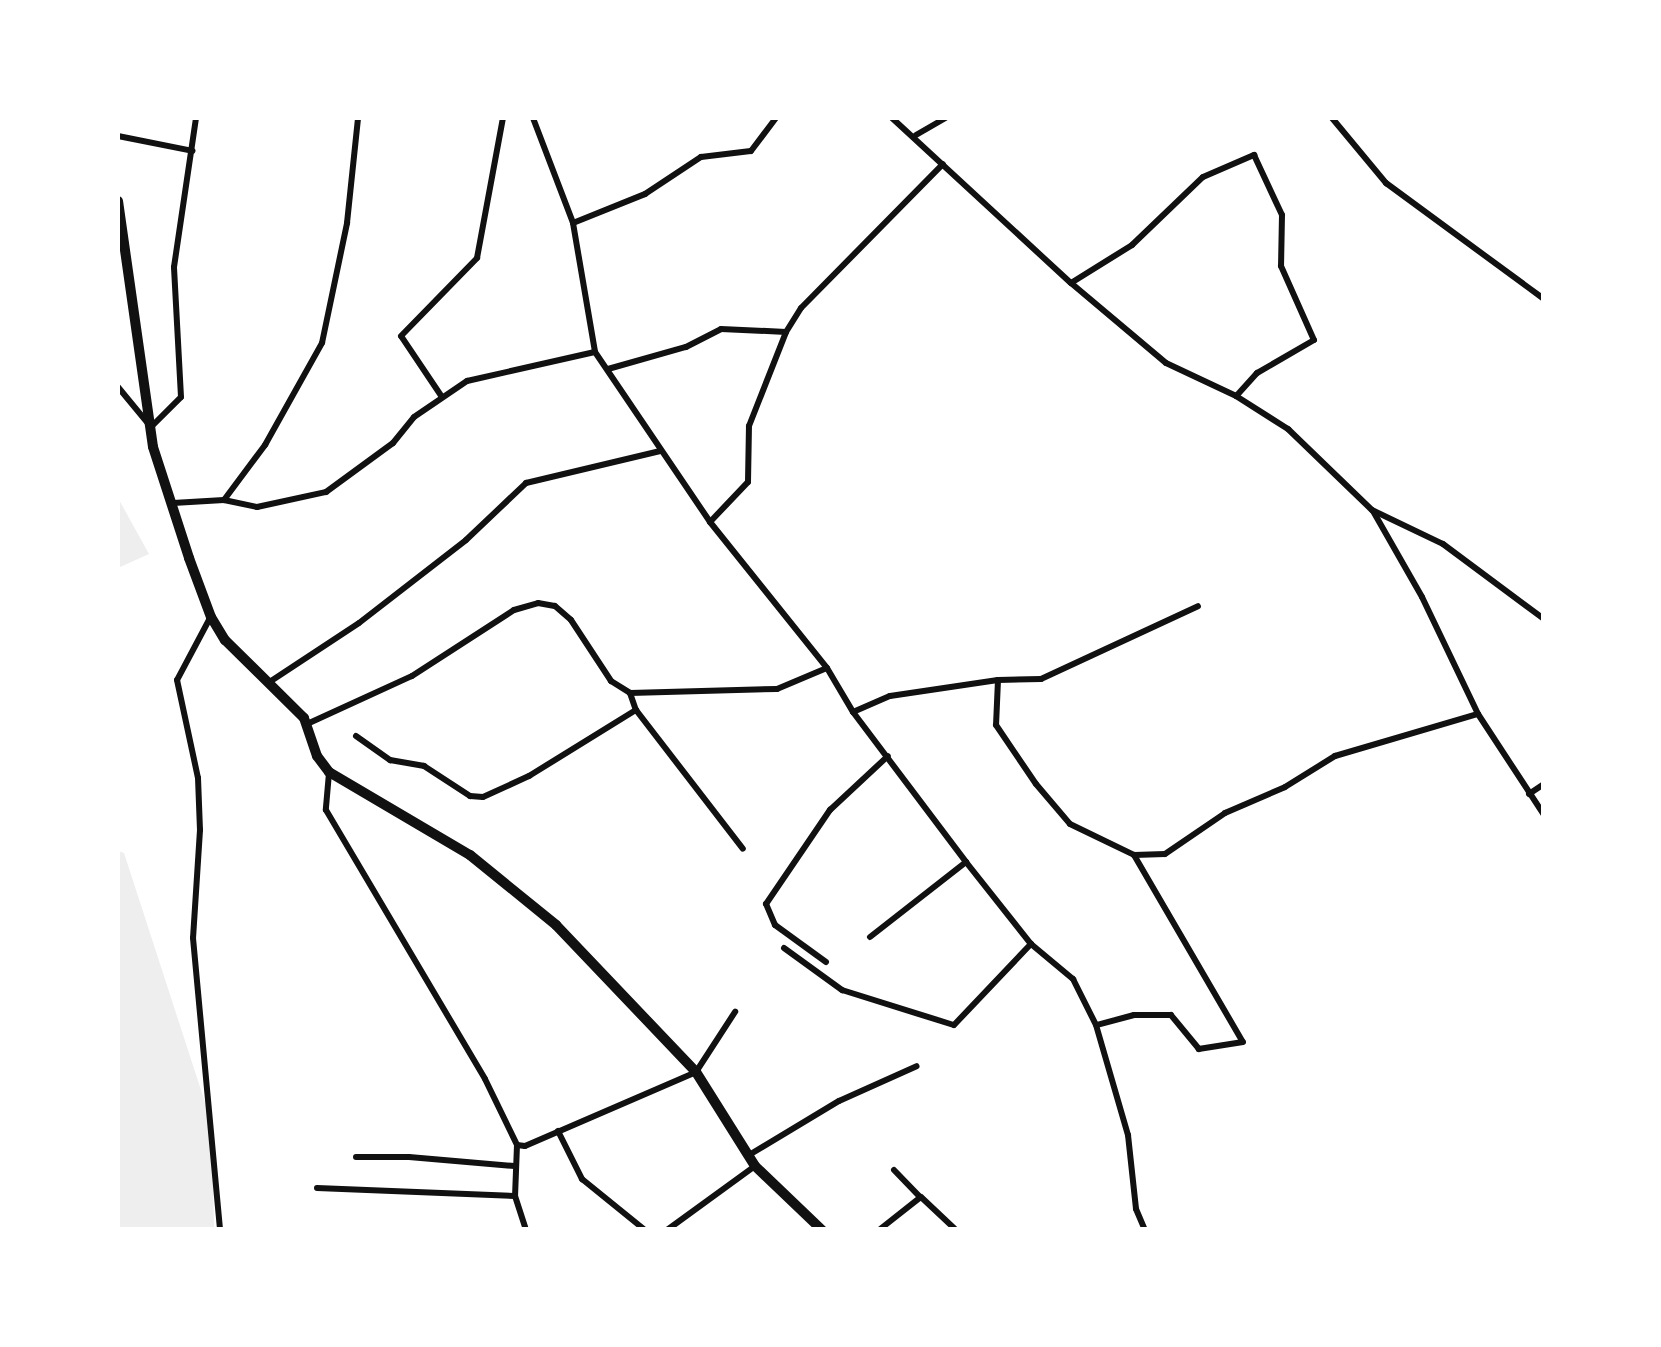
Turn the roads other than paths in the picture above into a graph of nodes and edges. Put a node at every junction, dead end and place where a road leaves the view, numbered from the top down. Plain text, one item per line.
1 (196, 118) edge
2 (358, 118) edge
3 (503, 118) edge
4 (533, 118) edge
5 (776, 118) edge
6 (892, 118) edge
7 (945, 118) edge
8 (1332, 118) edge
9 (916, 135) junction
10 (118, 136) edge
11 (193, 151) junction
12 (942, 164) junction
13 (118, 202) edge
14 (573, 223) junction
15 (1071, 283) junction
16 (1544, 299) edge
17 (786, 332) junction
18 (595, 352) junction
19 (608, 369) junction
20 (118, 387) edge
21 (1236, 396) junction
22 (442, 397) junction
23 (151, 428) junction
24 (660, 451) junction
25 (224, 500) junction
26 (172, 503) junction
27 (1372, 510) junction
28 (710, 522) junction
29 (1198, 606) dead end
30 (211, 617) junction
31 (1544, 619) edge
32 (827, 668) junction
33 (998, 680) junction
34 (270, 681) junction
35 (630, 693) junction
36 (636, 710) junction
37 (854, 712) junction
38 (1478, 714) junction
39 (307, 724) junction
40 (356, 736) dead end
41 (888, 756) junction
42 (329, 772) junction
43 (1544, 784) edge
44 (1529, 794) junction
45 (1544, 815) edge
46 (743, 849) dead end
47 (1134, 856) junction
48 (966, 862) junction
49 (870, 937) dead end
50 (1031, 944) junction
51 (784, 948) dead end
52 (826, 962) dead end
53 (735, 1012) dead end
54 (1096, 1025) junction
55 (916, 1066) dead end
56 (696, 1072) junction
57 (558, 1131) junction
58 (516, 1144) junction
59 (356, 1157) dead end
60 (752, 1160) junction
61 (515, 1166) junction
62 (894, 1170) dead end
63 (318, 1188) dead end
64 (515, 1196) junction
65 (920, 1197) junction
66 (220, 1230) edge
67 (526, 1230) edge
68 (645, 1230) edge
69 (666, 1230) edge
70 (822, 1230) edge
71 (879, 1230) edge
72 (956, 1230) edge
73 (1145, 1230) edge

1 - 11 street
2 - 25 street
3 - 22 street
4 - 14 street
5 - 14 street
6 - 9 street
7 - 9 street
8 - 16 street
9 - 12 street
10 - 11 street
11 - 23 street
12 - 15 street
12 - 17 street
13 - 23 main road
14 - 18 street
15 - 21 street
15 - 21 street
17 - 19 street
17 - 28 street
18 - 19 street
18 - 22 street
19 - 24 street
20 - 23 street
21 - 27 street
22 - 25 street
23 - 26 main road
24 - 28 street
24 - 34 street
25 - 26 street
26 - 30 main road
27 - 31 street
27 - 38 street
28 - 32 street
29 - 33 street
30 - 34 main road
30 - 66 street
32 - 35 street
32 - 37 street
33 - 37 street
33 - 47 street
34 - 39 main road
35 - 36 street
35 - 39 street
36 - 40 street
36 - 46 street
37 - 41 street
38 - 44 street
38 - 47 street
39 - 42 main road
41 - 48 street
41 - 52 street
42 - 56 main road
42 - 58 street
43 - 44 street
44 - 45 street
47 - 54 street
48 - 49 street
48 - 50 street
50 - 51 street
50 - 54 street
53 - 56 street
54 - 73 street
55 - 60 street
56 - 57 street
56 - 60 main road
57 - 58 street
57 - 68 street
58 - 61 street
59 - 61 street
60 - 69 street
60 - 70 main road
61 - 64 street
62 - 65 street
63 - 64 street
64 - 67 street
65 - 71 street
65 - 72 street

